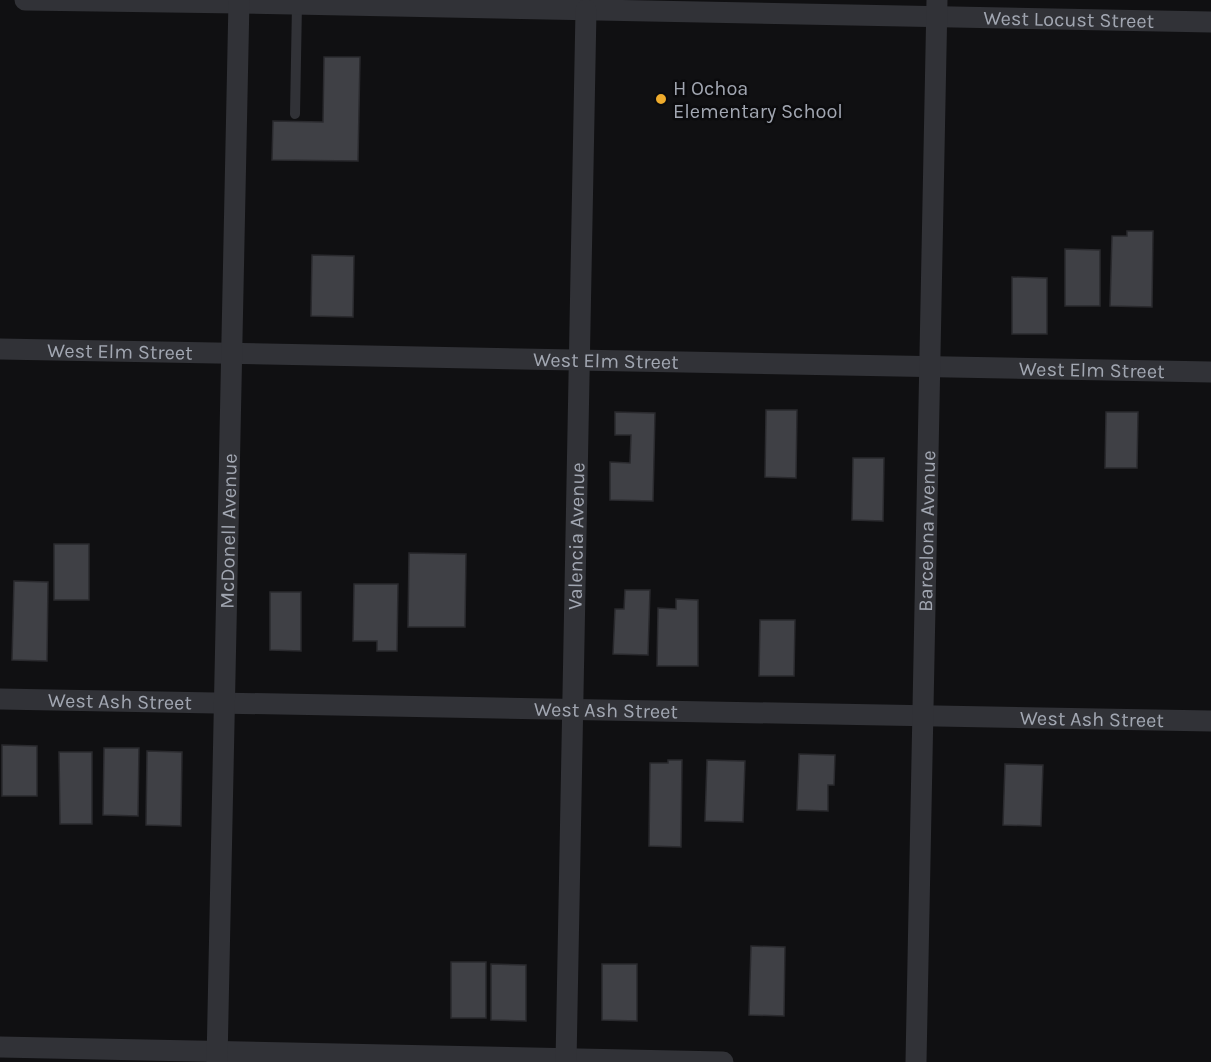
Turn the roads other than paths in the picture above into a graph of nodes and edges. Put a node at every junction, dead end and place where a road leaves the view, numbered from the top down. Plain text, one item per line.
1 (26, 0) edge
2 (239, 1) edge
3 (297, 4) junction
4 (586, 5) edge
5 (937, 8) edge
6 (1211, 22) edge
7 (295, 114) dead end
8 (0, 349) edge
9 (231, 353) junction
10 (580, 360) junction
11 (930, 366) junction
12 (1211, 372) edge
13 (0, 699) edge
14 (224, 703) junction
15 (574, 709) junction
16 (923, 716) junction
17 (1211, 721) edge
18 (0, 1047) edge
19 (217, 1057) edge
20 (567, 1060) edge
21 (723, 1062) edge
22 (916, 1062) edge

1 - 2 street, West Locust Street
2 - 3 street, West Locust Street
2 - 9 street, McDonell Avenue
3 - 4 street, West Locust Street
3 - 7 lane
4 - 5 street, West Locust Street
4 - 10 street, Valencia Avenue
5 - 6 street, West Locust Street
5 - 11 street, Barcelona Avenue
8 - 9 street, West Elm Street
9 - 10 street, West Elm Street
9 - 14 street, McDonell Avenue
10 - 11 street, West Elm Street
10 - 15 street, Valencia Avenue
11 - 12 street, West Elm Street
11 - 16 street, Barcelona Avenue
13 - 14 street, West Ash Street
14 - 15 street, West Ash Street
14 - 19 street, McDonell Avenue
15 - 16 street, West Ash Street
15 - 20 street, Valencia Avenue
16 - 17 street, West Ash Street
16 - 22 street, Barcelona Avenue
18 - 19 street
19 - 20 street
20 - 21 street

